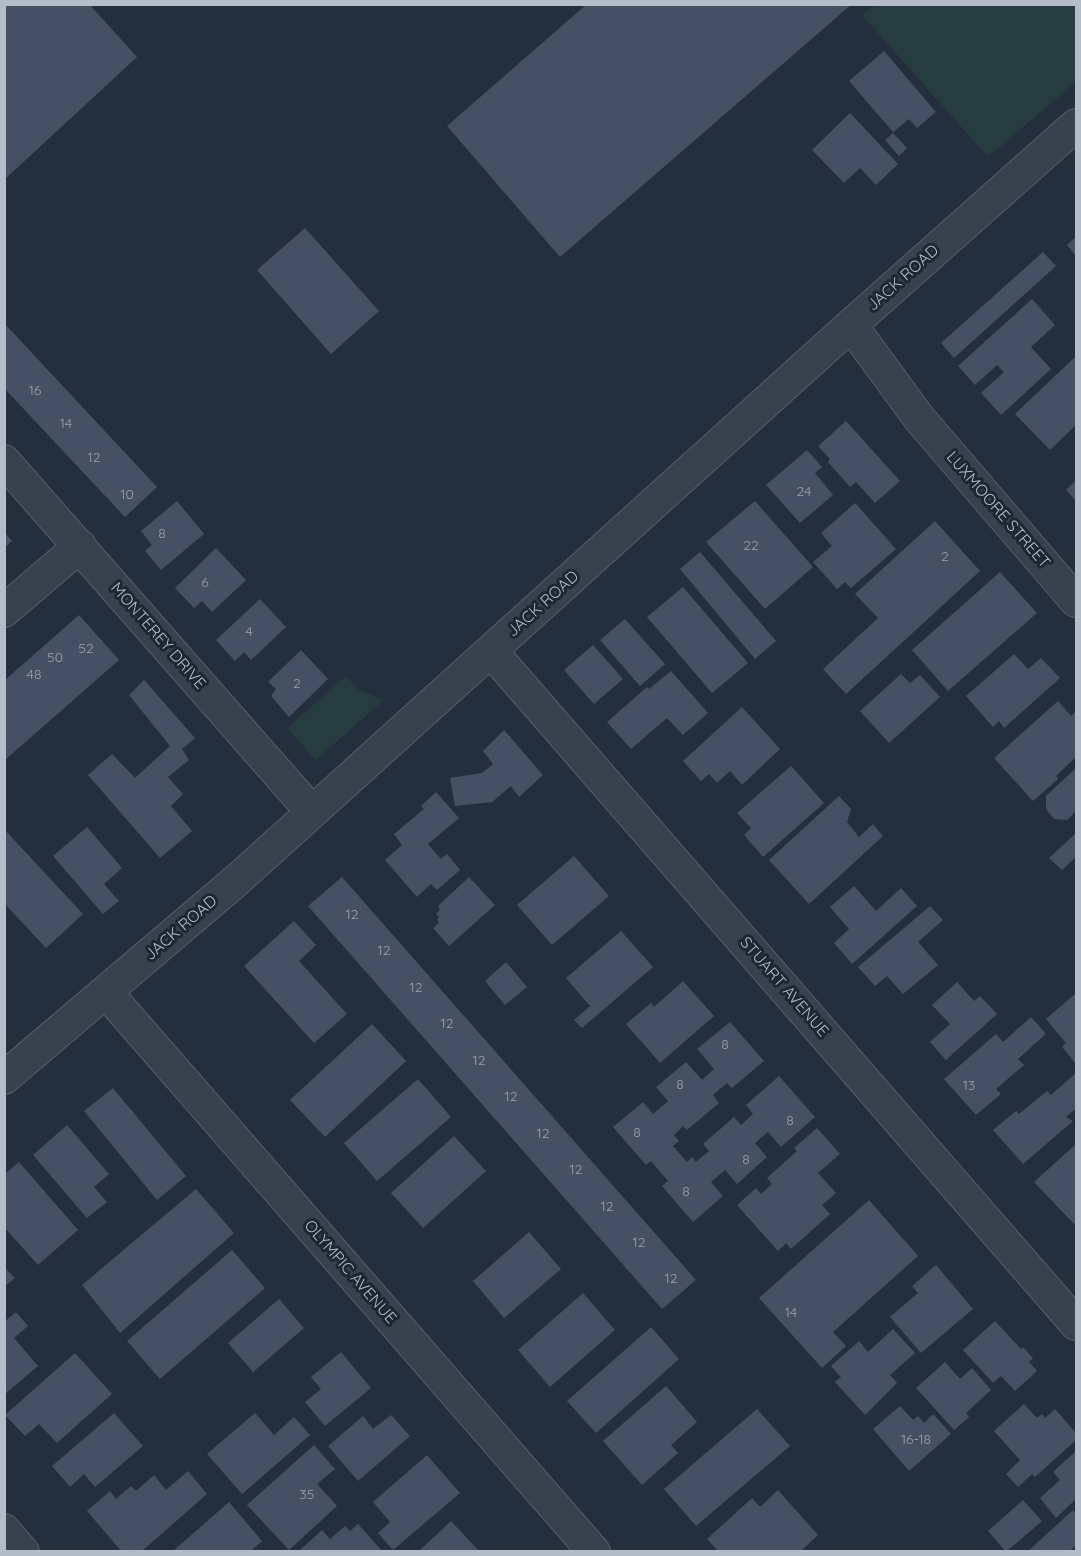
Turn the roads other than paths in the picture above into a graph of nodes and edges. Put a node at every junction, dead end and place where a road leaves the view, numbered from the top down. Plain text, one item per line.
1 (1077, 125) edge
2 (844, 332) junction
3 (4, 461) edge
4 (80, 546) junction
5 (1077, 601) edge
6 (4, 611) edge
7 (491, 651) junction
8 (312, 812) junction
9 (106, 992) junction
10 (4, 1078) edge
11 (1077, 1324) edge
12 (4, 1530) edge
13 (23, 1551) edge
14 (594, 1551) edge

1 - 2 street, JACK ROAD
2 - 5 street, LUXMOORE STREET
2 - 7 street, JACK ROAD
3 - 4 street, MONTEREY DRIVE
4 - 6 street
4 - 8 street, MONTEREY DRIVE
7 - 8 street, JACK ROAD
7 - 11 street, STUART AVENUE
8 - 9 street, JACK ROAD
9 - 10 street, JACK ROAD
9 - 14 street, OLYMPIC AVENUE
12 - 13 street

